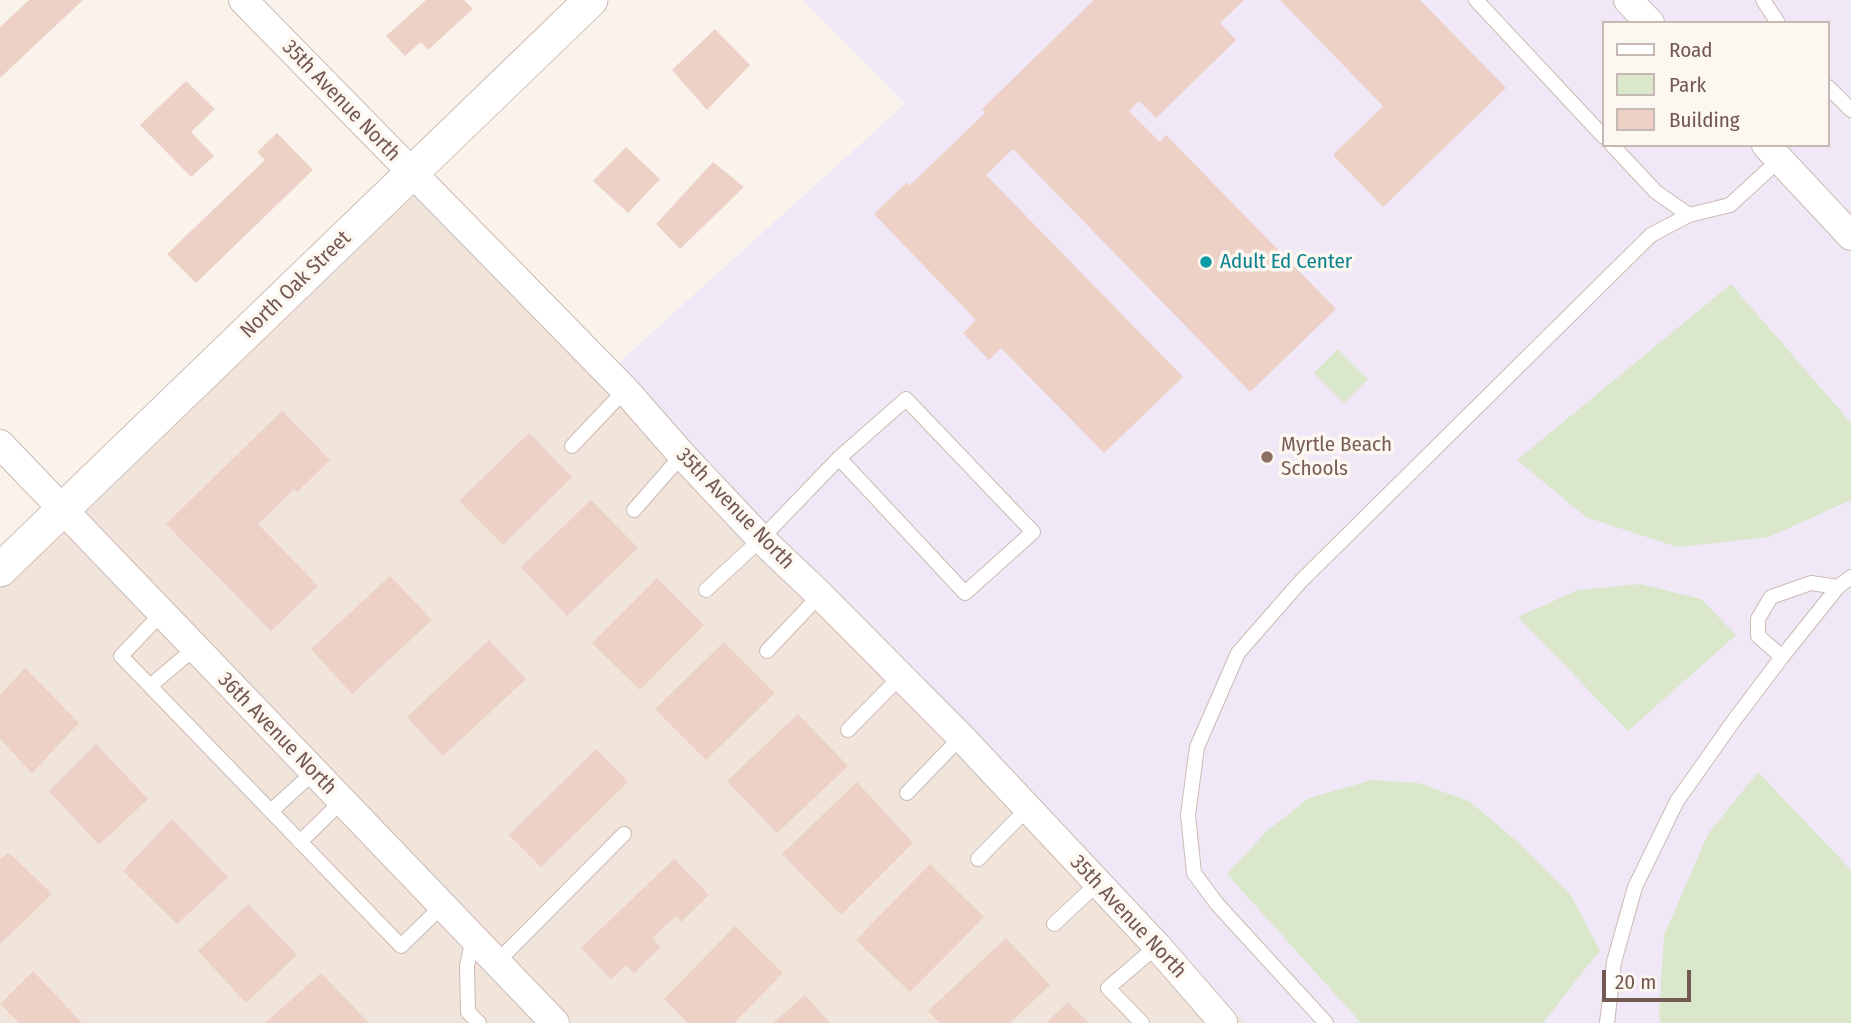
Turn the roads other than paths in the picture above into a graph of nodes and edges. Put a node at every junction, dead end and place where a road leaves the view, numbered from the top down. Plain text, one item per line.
1 (243, 0) edge
2 (591, 0) edge
3 (1476, 0) edge
4 (1763, 0) edge
5 (1777, 21) edge
6 (1830, 89) edge
7 (1851, 110) edge
8 (1602, 135) edge
9 (1614, 147) edge
10 (1772, 153) edge
11 (411, 173) junction
12 (1689, 215) junction
13 (1851, 236) edge
14 (625, 390) junction
15 (0, 444) edge
16 (572, 446) dead end
17 (682, 455) junction
18 (838, 458) junction
19 (63, 510) junction
20 (634, 510) dead end
21 (761, 539) junction
22 (0, 570) edge
23 (1851, 577) edge
24 (1838, 587) junction
25 (706, 590) dead end
26 (820, 595) junction
27 (162, 613) junction
28 (195, 648) junction
29 (767, 652) dead end
30 (1782, 657) junction
31 (901, 676) junction
32 (150, 686) junction
33 (848, 730) dead end
34 (961, 737) junction
35 (314, 772) junction
36 (907, 793) dead end
37 (342, 801) junction
38 (1028, 808) junction
39 (271, 811) junction
40 (624, 834) dead end
41 (300, 842) junction
42 (978, 859) dead end
43 (1097, 884) junction
44 (442, 906) junction
45 (1054, 924) dead end
46 (473, 938) junction
47 (1157, 947) junction
48 (497, 962) junction
49 (1223, 1022) edge
50 (479, 1023) edge
51 (555, 1023) edge
52 (1142, 1023) edge
53 (1326, 1023) edge
54 (1607, 1023) edge

1 - 11 street, 35th Avenue North
2 - 11 street, North Oak Street
3 - 8 lane
4 - 5 lane
6 - 7 lane
9 - 12 lane
10 - 12 lane
10 - 13 street
11 - 14 street, 35th Avenue North
11 - 19 street, North Oak Street
12 - 53 lane
14 - 16 lane
14 - 17 street, 35th Avenue North
15 - 19 street, 36th Avenue North
17 - 20 lane
17 - 21 street, 35th Avenue North
18 - 18 lane
18 - 21 lane
19 - 22 street, North Oak Street
19 - 27 street, 36th Avenue North
21 - 25 lane
21 - 26 street, 35th Avenue North
23 - 24 lane
24 - 30 lane
24 - 30 lane
26 - 29 lane
26 - 31 street, 35th Avenue North
27 - 28 street, 36th Avenue North
27 - 32 lane
28 - 32 lane
28 - 35 street, 36th Avenue North
30 - 54 lane
31 - 33 lane
31 - 34 street, 35th Avenue North
32 - 39 lane
34 - 36 lane
34 - 38 street, 35th Avenue North
35 - 37 street, 36th Avenue North
35 - 39 lane
37 - 41 lane
37 - 44 street, 36th Avenue North
38 - 42 lane
38 - 43 street, 35th Avenue North
39 - 41 lane
40 - 48 lane
41 - 44 lane
43 - 45 lane
43 - 47 street, 35th Avenue North
44 - 46 street, 36th Avenue North
46 - 48 street, 36th Avenue North
46 - 50 lane
47 - 49 street, 35th Avenue North
47 - 52 lane
48 - 51 street, 36th Avenue North

